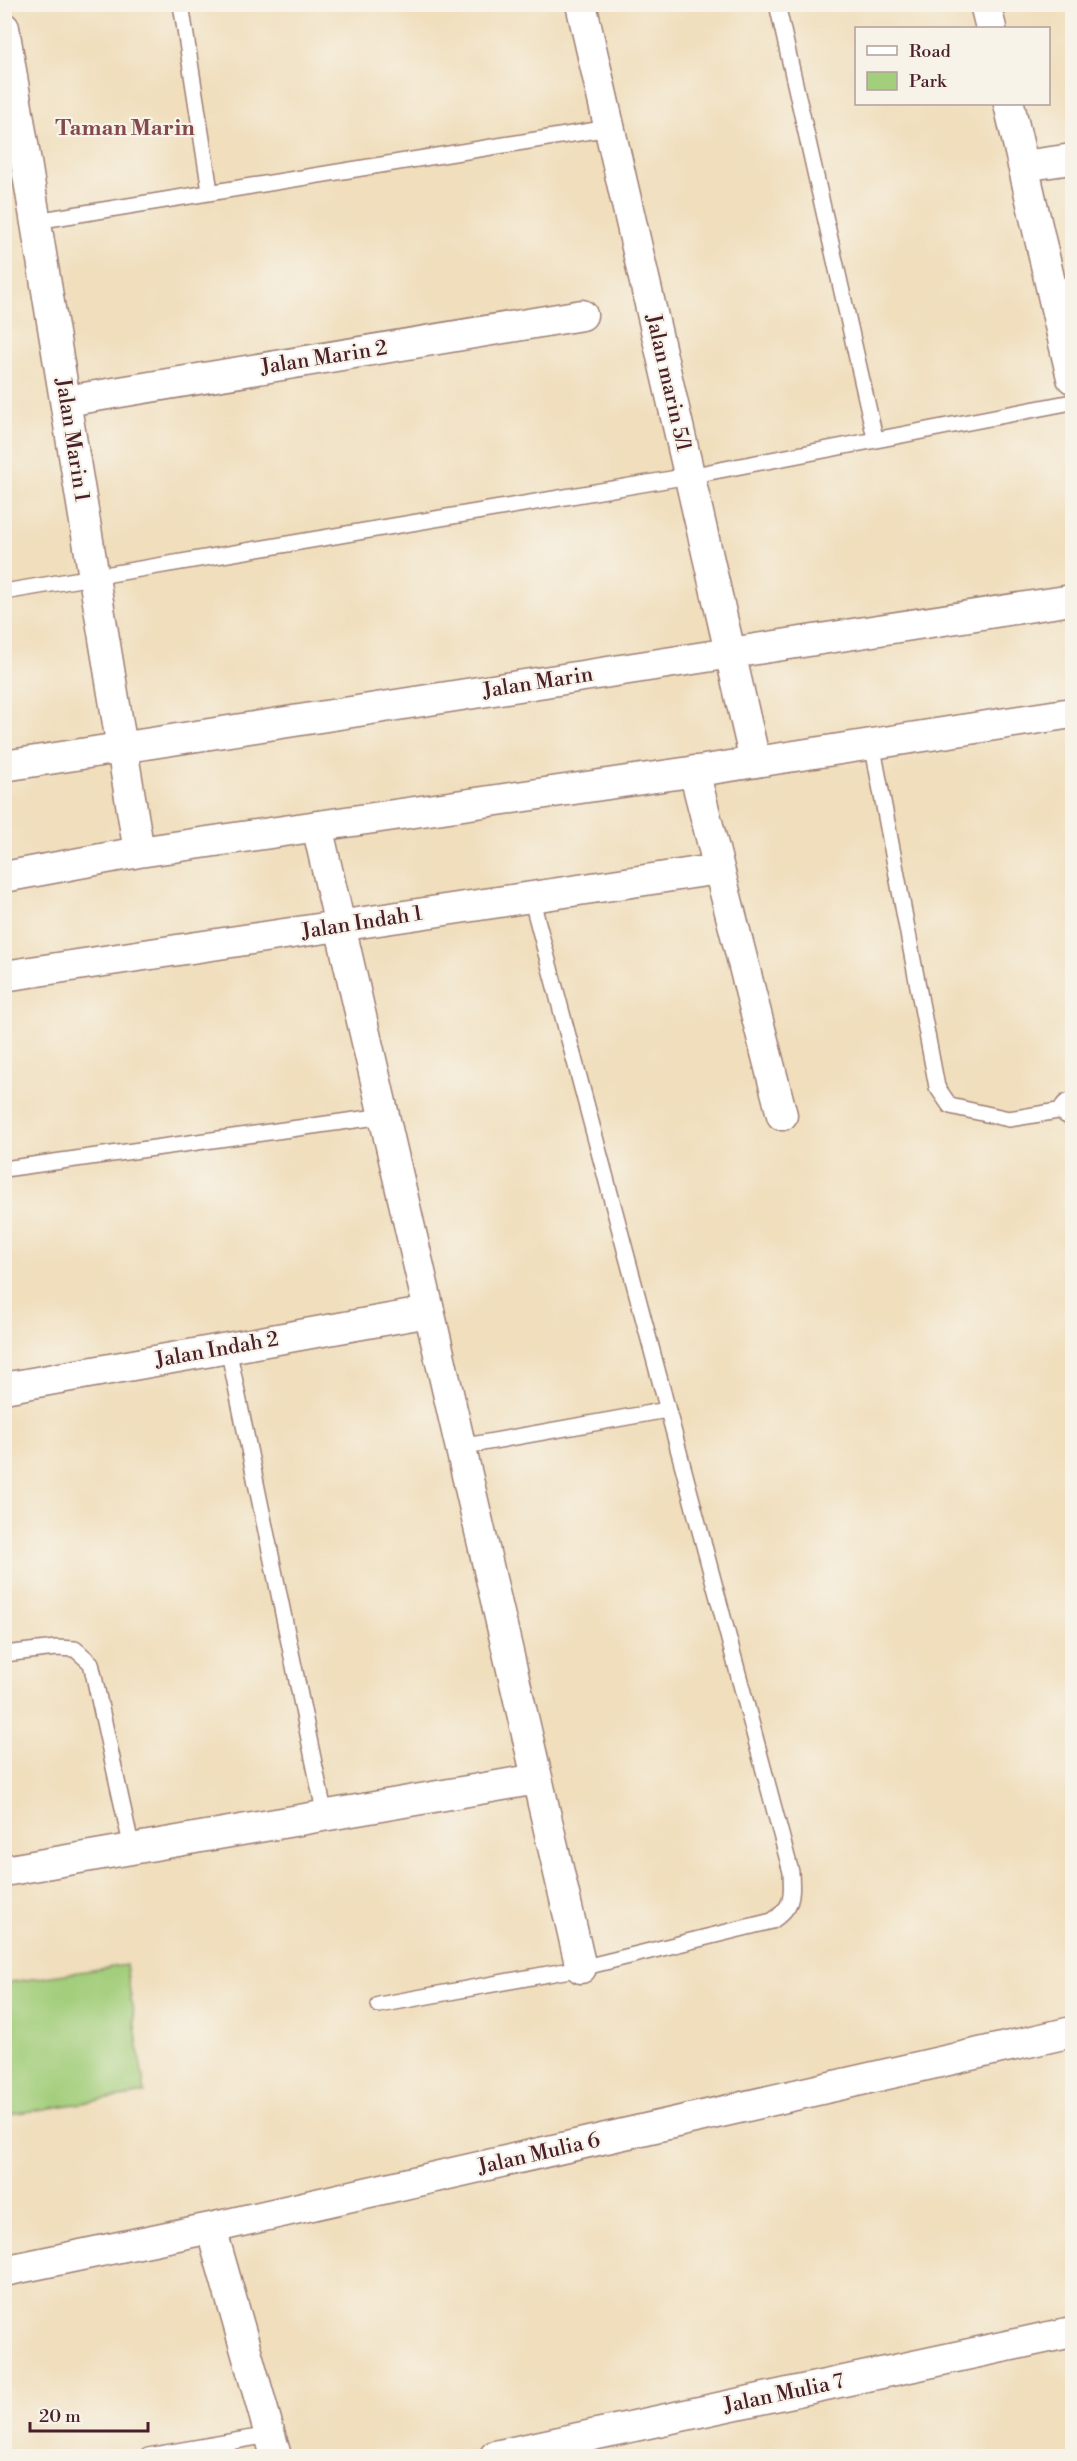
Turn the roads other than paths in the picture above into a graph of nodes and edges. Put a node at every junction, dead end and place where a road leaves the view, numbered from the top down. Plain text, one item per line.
1 (181, 4) edge
2 (580, 4) edge
3 (777, 4) edge
4 (985, 4) edge
5 (991, 27) edge
6 (4, 28) edge
7 (1009, 105) edge
8 (609, 128) junction
9 (1072, 159) edge
10 (1023, 166) junction
11 (210, 192) junction
12 (36, 221) junction
13 (582, 315) dead end
14 (1072, 378) edge
15 (66, 401) junction
16 (1072, 402) edge
17 (875, 438) junction
18 (689, 476) junction
19 (94, 579) junction
20 (4, 592) edge
21 (1072, 600) edge
22 (730, 653) junction
23 (1072, 713) edge
24 (872, 743) junction
25 (122, 748) junction
26 (755, 761) junction
27 (4, 766) edge
28 (694, 771) junction
29 (317, 826) junction
30 (139, 852) junction
31 (719, 869) junction
32 (4, 877) edge
33 (531, 897) junction
34 (340, 926) junction
35 (4, 976) edge
36 (1071, 1109) edge
37 (782, 1115) dead end
38 (384, 1116) junction
39 (4, 1169) edge
40 (429, 1312) junction
41 (228, 1348) junction
42 (4, 1388) edge
43 (667, 1410) junction
44 (460, 1447) junction
45 (4, 1654) edge
46 (537, 1779) junction
47 (325, 1816) junction
48 (132, 1849) junction
49 (4, 1871) edge
50 (581, 1968) junction
51 (379, 2005) dead end
52 (1072, 2032) edge
53 (211, 2228) junction
54 (4, 2271) edge
55 (1072, 2332) edge
56 (273, 2446) edge
57 (148, 2457) edge
58 (495, 2457) edge

1 - 11 lane
2 - 8 street, Jalan marin 5/1
3 - 17 lane
4 - 5 street
6 - 12 street, Jalan Marin 1
7 - 10 street
8 - 11 lane
8 - 18 street, Jalan marin 5/1
9 - 10 street
10 - 14 street
11 - 12 lane
12 - 15 street, Jalan Marin 1
13 - 15 street, Jalan Marin 2
15 - 19 street, Jalan Marin 1
16 - 17 lane
17 - 18 lane
18 - 19 lane
18 - 22 street, Jalan marin 5/1
19 - 20 lane
19 - 25 street, Jalan Marin 1
21 - 22 street, Jalan Marin
22 - 25 street, Jalan Marin
22 - 26 street, Jalan marin 5/1
23 - 24 street
24 - 26 street
24 - 36 lane
25 - 27 street, Jalan Marin
25 - 30 street, Jalan Marin 1
26 - 28 street
28 - 29 street
28 - 31 street
29 - 30 street
29 - 34 street
30 - 32 street
31 - 33 street, Jalan Indah 1
31 - 37 street
33 - 34 street, Jalan Indah 1
33 - 43 lane
34 - 35 street, Jalan Indah 1
34 - 38 street
38 - 39 lane
38 - 40 street
40 - 41 street, Jalan Indah 2
40 - 44 street
41 - 42 street, Jalan Indah 2
41 - 47 lane
43 - 44 lane
43 - 50 lane
44 - 46 street
45 - 48 lane
46 - 47 street
46 - 50 street
47 - 48 street
48 - 49 street
50 - 51 lane
52 - 53 street, Jalan Mulia 6
53 - 54 street, Jalan Mulia 6
53 - 56 street
55 - 58 street, Jalan Mulia 7
56 - 57 lane

